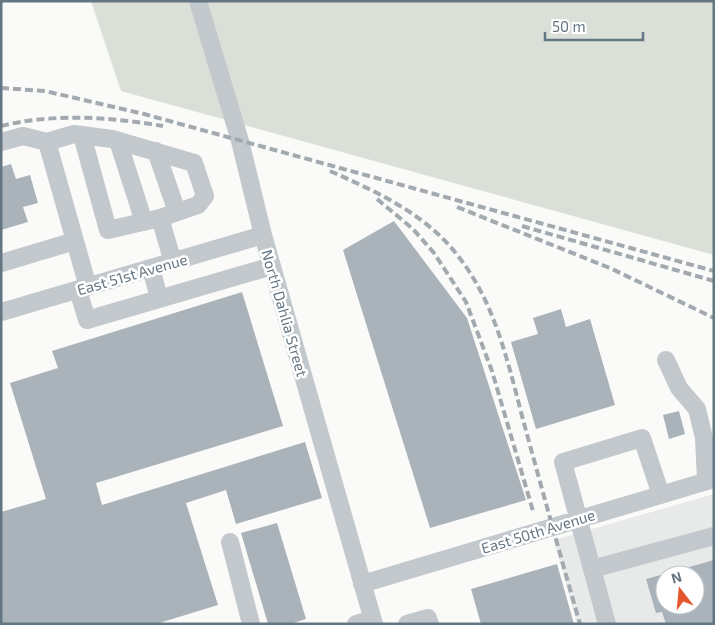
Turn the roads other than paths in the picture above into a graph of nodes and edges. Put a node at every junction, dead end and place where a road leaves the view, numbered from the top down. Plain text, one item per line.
1 (198, 1) edge
2 (82, 135) junction
3 (118, 141) junction
4 (1, 142) edge
5 (47, 142) junction
6 (156, 151) junction
7 (177, 212) junction
8 (152, 220) junction
9 (263, 235) junction
10 (75, 241) junction
11 (173, 262) junction
12 (1, 263) edge
13 (272, 266) junction
14 (151, 268) junction
15 (83, 288) junction
16 (159, 298) junction
17 (1, 312) edge
18 (666, 360) dead end
19 (710, 480) edge
20 (661, 495) junction
21 (577, 520) junction
22 (714, 536) edge
23 (230, 542) dead end
24 (592, 569) junction
25 (362, 584) junction
26 (373, 621) edge
27 (251, 624) edge
28 (356, 624) edge
29 (407, 624) edge
30 (430, 624) edge
31 (607, 624) edge

1 - 9 street, North Dahlia Street
2 - 3 street
2 - 5 street
2 - 8 street
3 - 6 street
3 - 8 street
4 - 5 street
5 - 10 street
6 - 7 street
6 - 7 street
7 - 8 street
8 - 11 street
9 - 11 street, East 51st Avenue
9 - 13 street, North Dahlia Street
10 - 12 street
10 - 15 street
11 - 14 street, East 51st Avenue
13 - 16 street
13 - 25 street, North Dahlia Street
14 - 15 street, East 51st Avenue
14 - 16 street
15 - 16 street
15 - 17 street, East 51st Avenue
18 - 19 street
19 - 20 street, East 50th Avenue
20 - 21 street, East 50th Avenue
20 - 21 street
21 - 24 street
21 - 25 street, East 50th Avenue
22 - 24 street
23 - 27 street
24 - 31 street
25 - 26 street, North Dahlia Street
26 - 28 street
29 - 30 street

